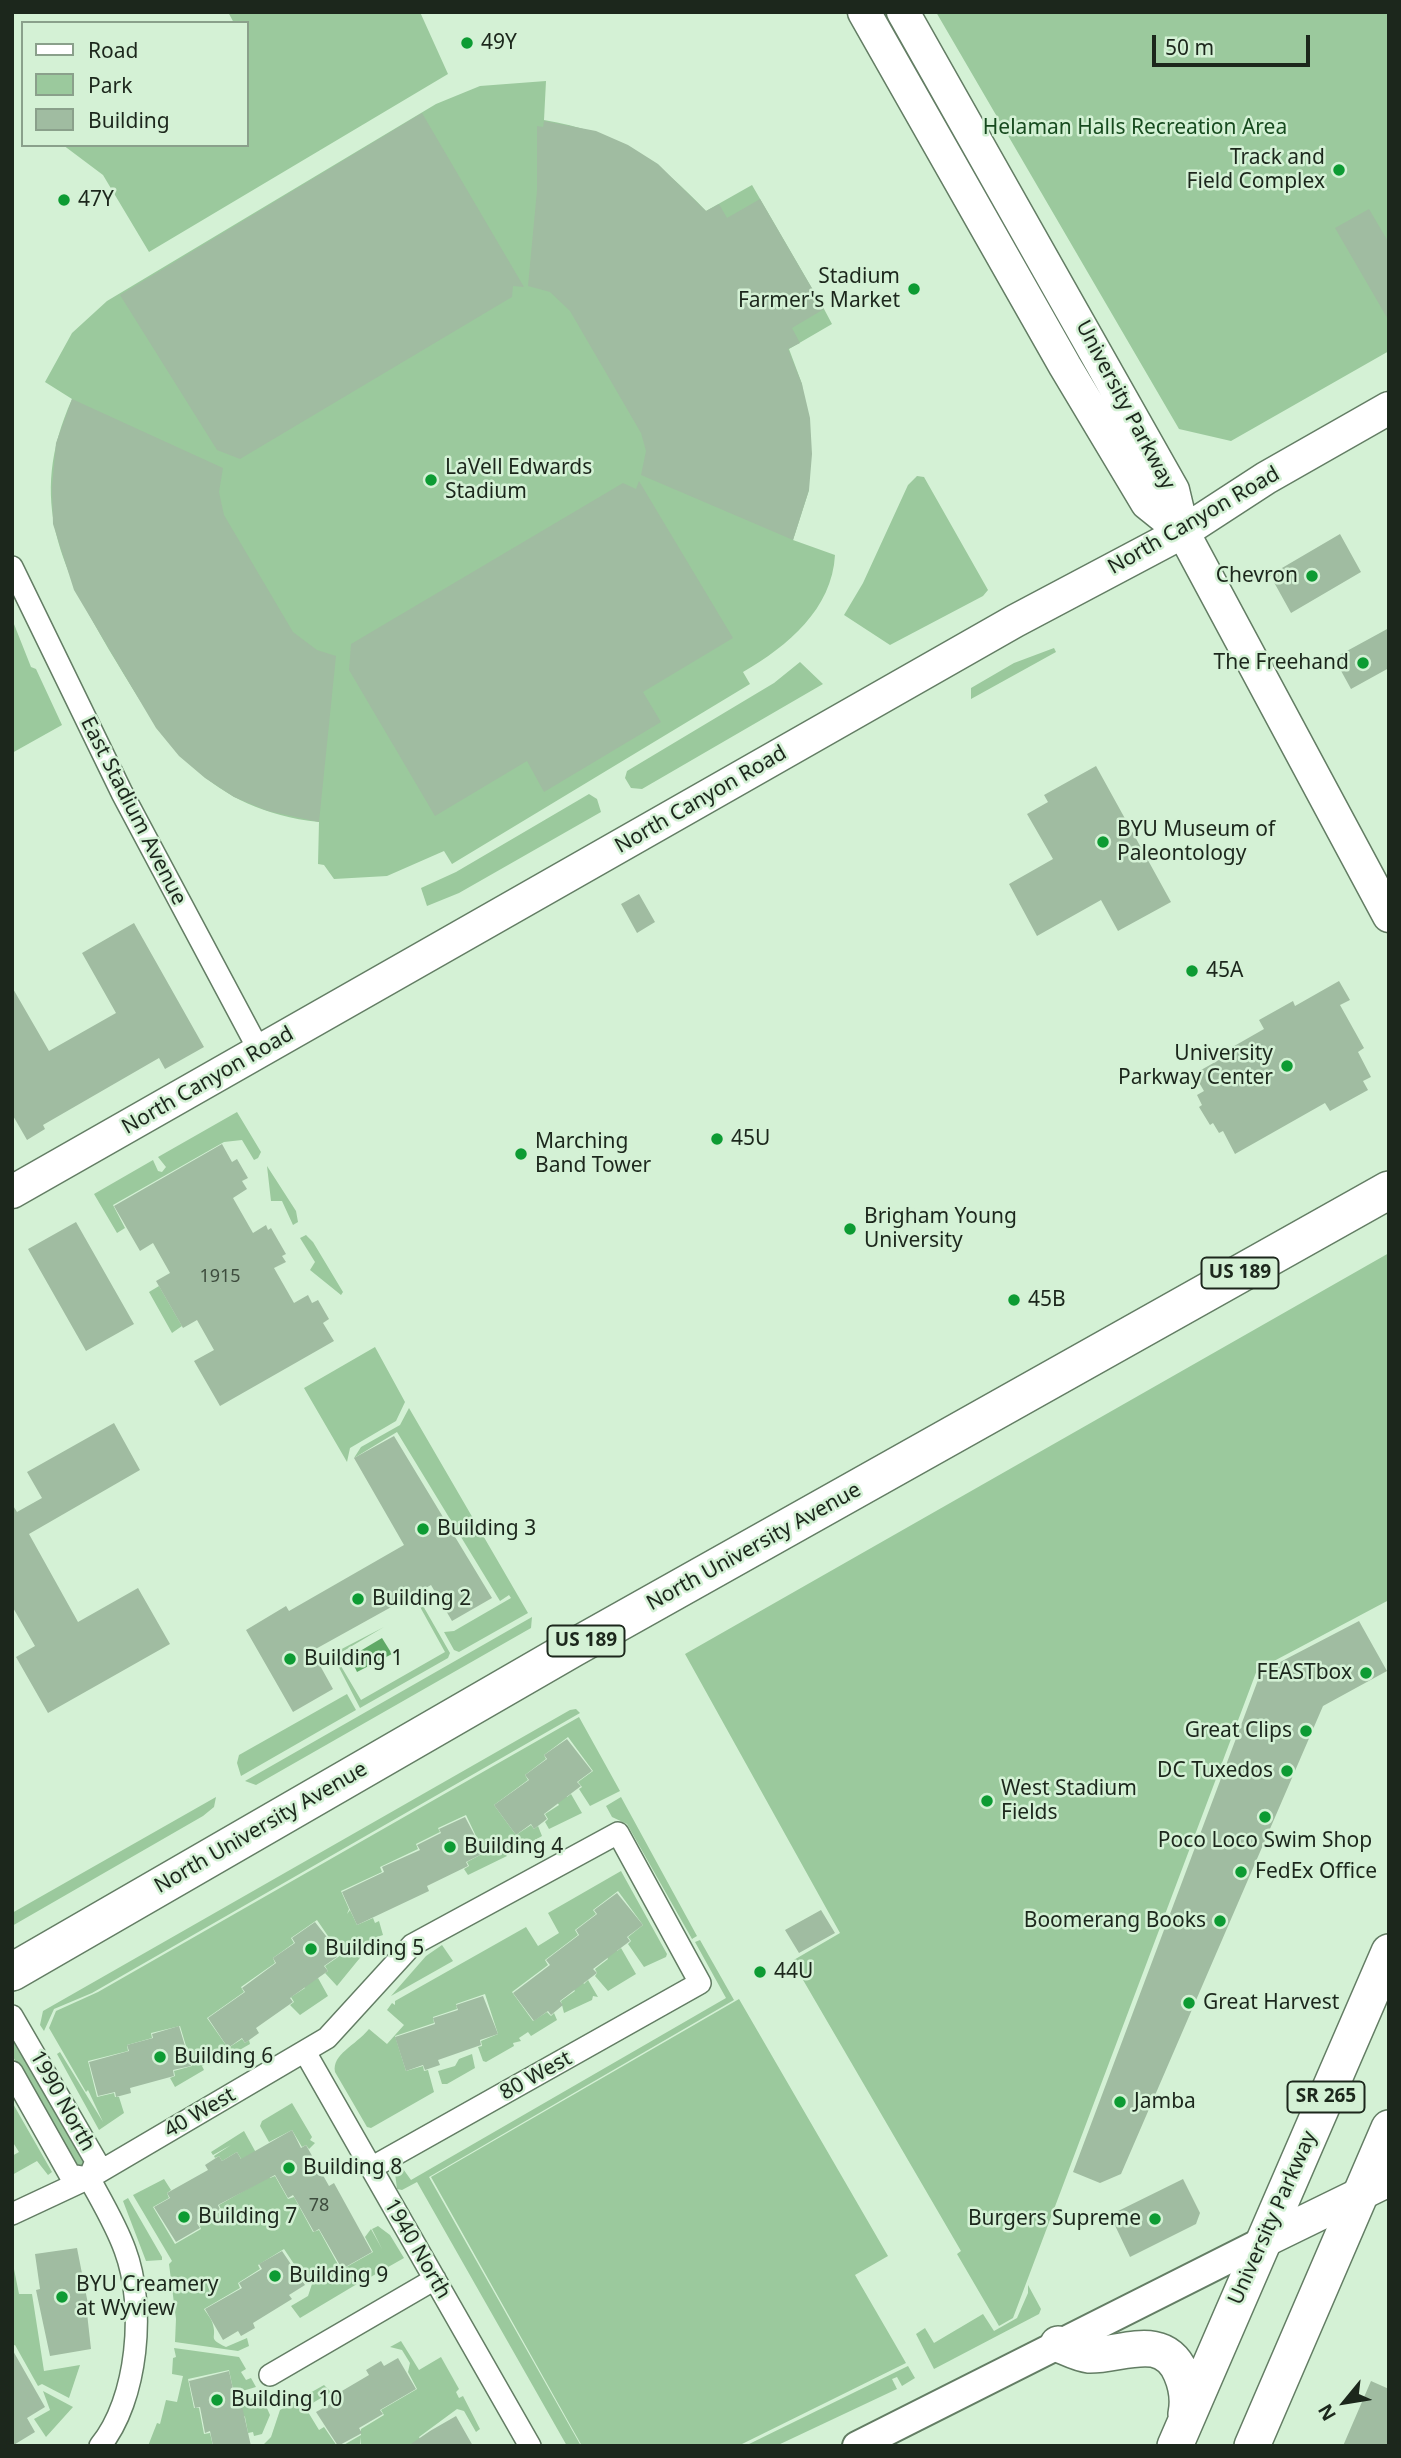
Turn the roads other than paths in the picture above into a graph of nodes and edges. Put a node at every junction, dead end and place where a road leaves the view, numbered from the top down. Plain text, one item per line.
1 (864, 12) edge
2 (904, 12) edge
3 (1389, 408) edge
4 (1182, 532) junction
5 (12, 567) edge
6 (1389, 915) edge
7 (260, 1052) junction
8 (1389, 1190) edge
9 (12, 1192) edge
10 (1389, 1952) edge
11 (12, 1972) edge
12 (700, 1983) joint
13 (12, 2016) edge
14 (305, 2052) junction
15 (12, 2072) edge
16 (1389, 2127) edge
17 (371, 2168) junction
18 (89, 2178) junction
19 (1375, 2187) edge
20 (12, 2214) edge
21 (1264, 2241) junction
22 (435, 2279) junction
23 (1058, 2344) junction
24 (270, 2375) dead end
25 (1180, 2435) edge
26 (100, 2446) edge
27 (530, 2446) edge
28 (857, 2446) edge
29 (1252, 2446) edge

1 - 4 main road, University Parkway
2 - 4 main road, University Parkway
3 - 4 main road, North Canyon Road
4 - 6 main road, University Parkway
4 - 7 main road, North Canyon Road
5 - 7 street, East Stadium Avenue
7 - 9 main road, North Canyon Road
8 - 11 highway, North University Avenue / US 189
10 - 21 main road, University Parkway / SR 265
12 - 14 street, 40 West
12 - 17 street, 80 West
13 - 18 street, 1990 North
14 - 17 street, 1940 North
14 - 18 street, 40 West
15 - 18 street, 1990 North
16 - 19 main road, SR 265
17 - 22 street, 1940 North
18 - 20 street, 40 West
18 - 26 street
19 - 21 main road
19 - 29 main road, SR 265
21 - 23 street
21 - 25 main road, University Parkway / SR 265
22 - 24 street
22 - 27 street, 1940 North
23 - 25 main road
23 - 28 street

